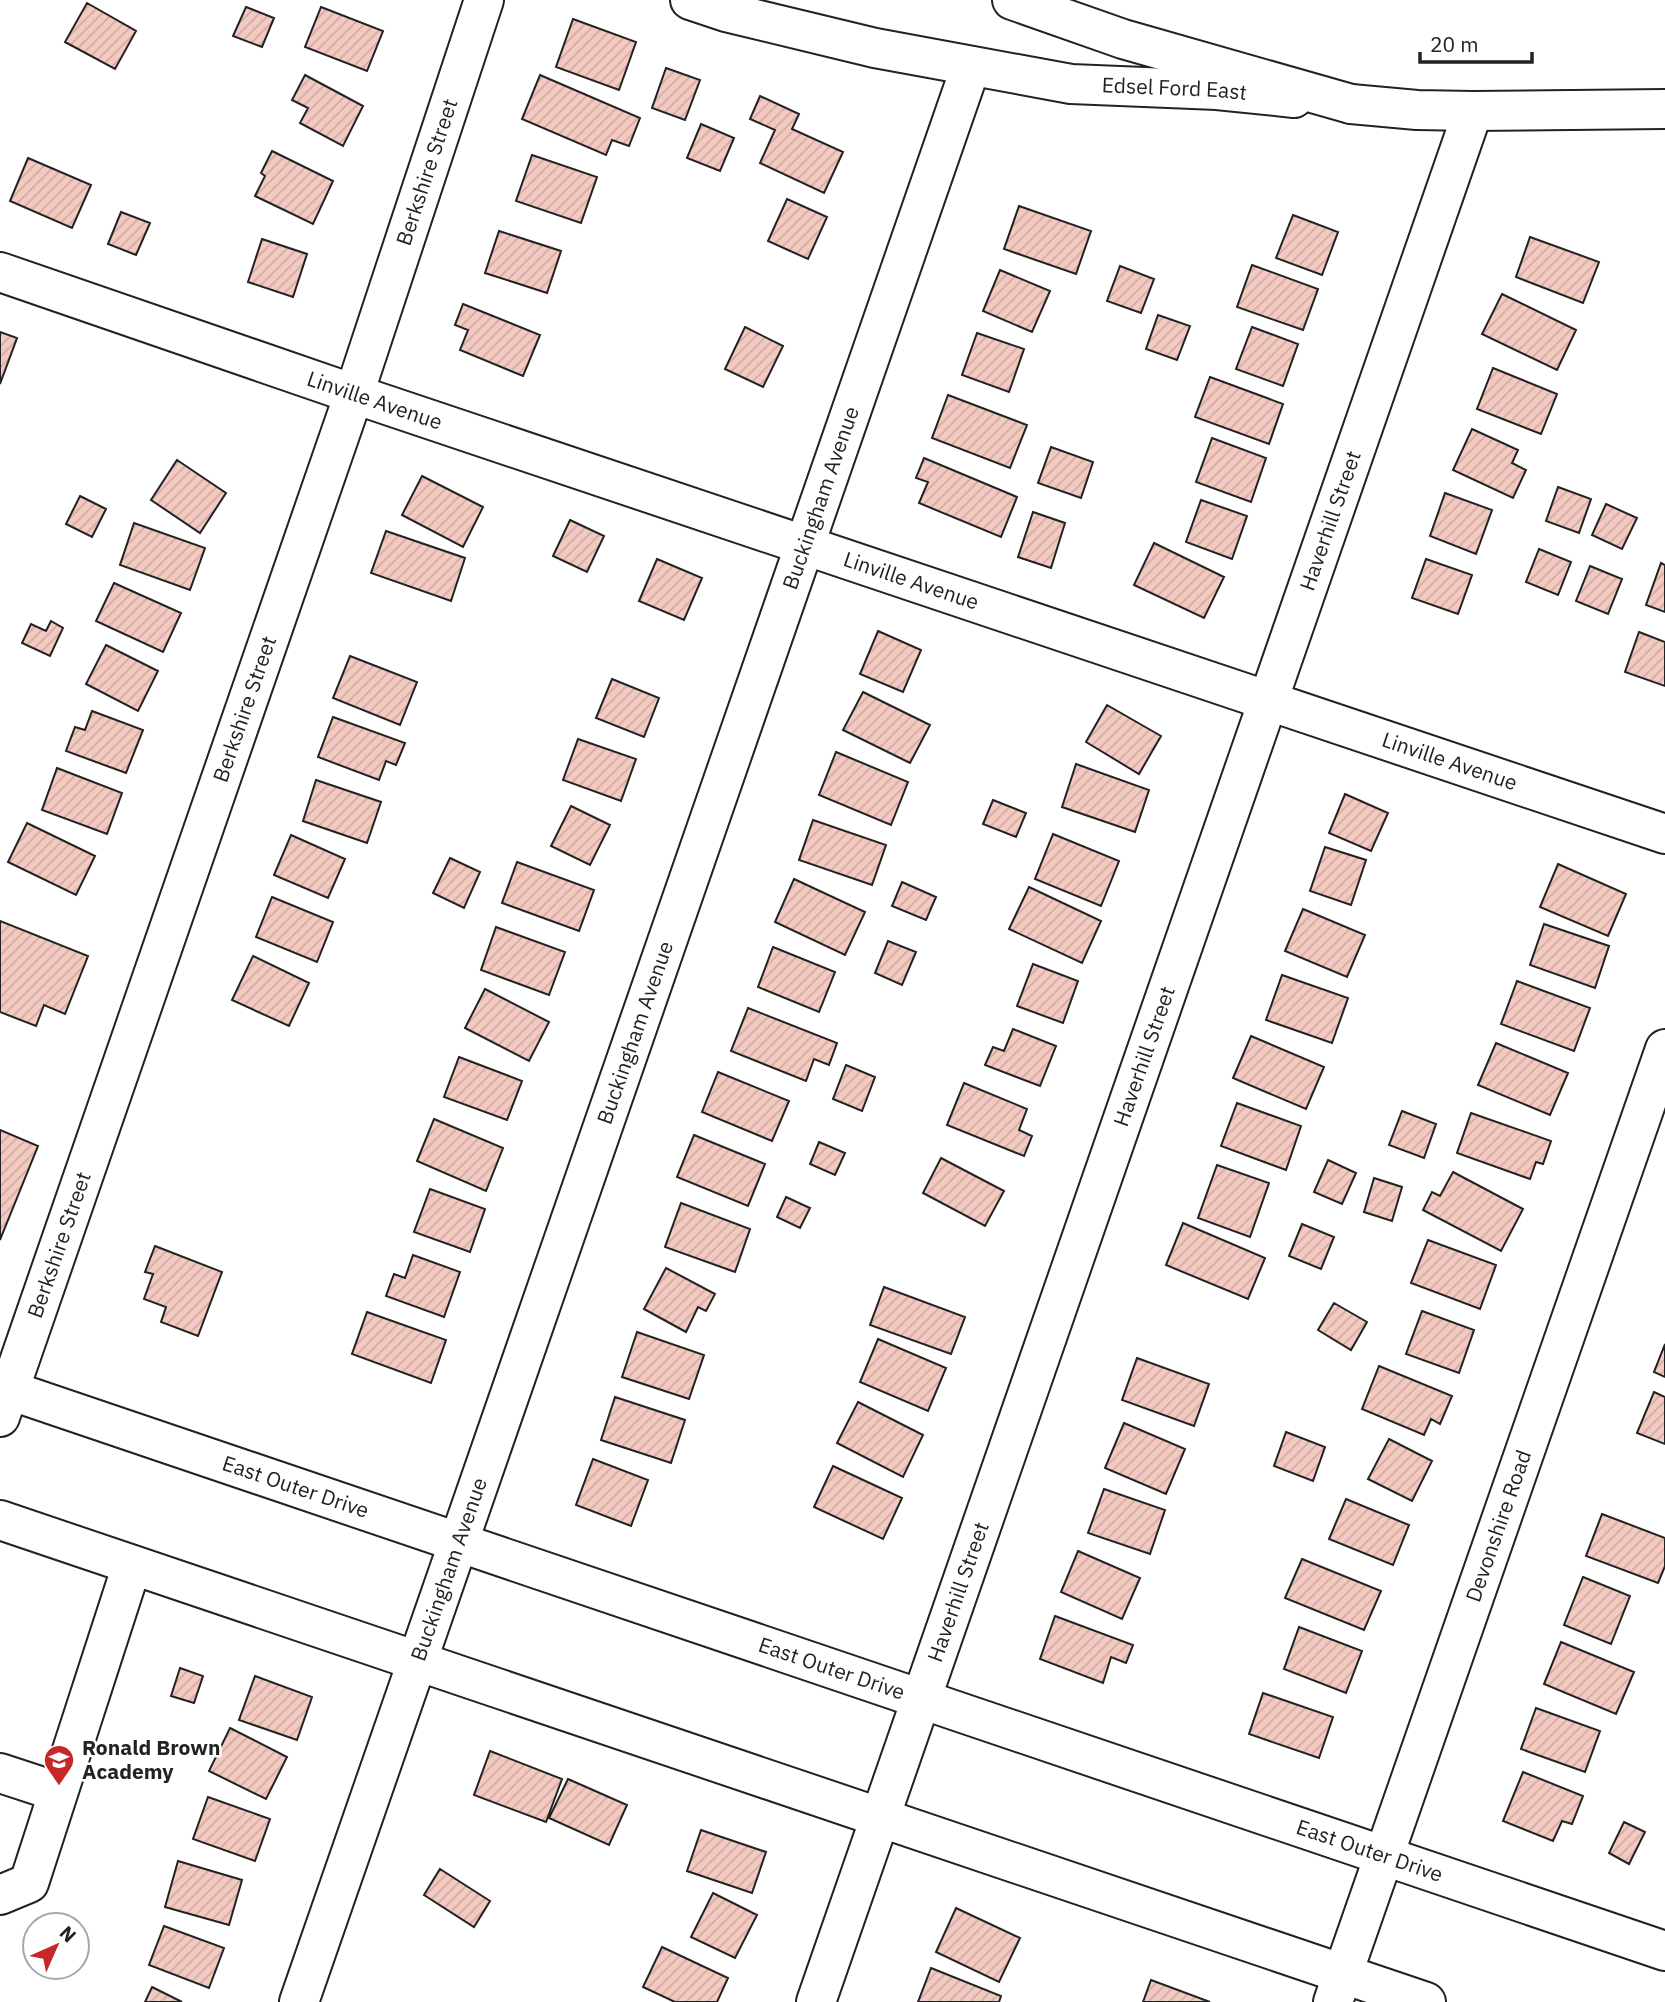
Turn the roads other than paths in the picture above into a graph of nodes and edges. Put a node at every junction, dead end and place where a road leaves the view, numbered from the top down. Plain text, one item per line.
1 (484, 0) edge
2 (690, 0) edge
3 (1012, 0) edge
4 (971, 66) junction
5 (1352, 104) junction
6 (1665, 109) edge
7 (1472, 111) junction
8 (0, 272) edge
9 (354, 394) junction
10 (804, 544) junction
11 (1267, 701) junction
12 (1665, 834) edge
13 (1665, 1049) edge
14 (3, 1398) edge
15 (0, 1520) edge
16 (458, 1543) junction
17 (132, 1565) junction
18 (417, 1661) junction
19 (922, 1700) junction
20 (0, 1773) edge
21 (58, 1793) junction
22 (880, 1818) junction
23 (1384, 1856) junction
24 (0, 1895) edge
25 (1665, 1951) edge
26 (1338, 1988) edge
27 (299, 2002) edge
28 (816, 2002) edge
29 (1426, 2002) edge

1 - 9 main road, Berkshire Street
2 - 4 main road, Edsel Ford East
3 - 5 main road
4 - 5 main road, Edsel Ford East
4 - 10 main road, Buckingham Avenue
5 - 7 main road, Edsel Ford East
6 - 7 main road, Edsel Ford East
7 - 11 main road, Haverhill Street
8 - 9 main road, Linville Avenue
9 - 10 main road, Linville Avenue
9 - 14 main road, Berkshire Street
10 - 11 main road, Linville Avenue
10 - 16 main road, Buckingham Avenue
11 - 12 main road, Linville Avenue
11 - 19 main road, Haverhill Street
13 - 23 main road, Devonshire Road
14 - 16 main road, East Outer Drive
15 - 17 main road
16 - 18 main road, Buckingham Avenue
16 - 19 main road, East Outer Drive
17 - 18 main road
17 - 21 main road
18 - 22 main road
18 - 27 main road, Buckingham Avenue
19 - 22 main road, Haverhill Street
19 - 23 main road, East Outer Drive
20 - 21 main road
21 - 24 main road
22 - 26 main road
22 - 28 main road, Haverhill Street
23 - 25 main road, East Outer Drive
23 - 26 main road, Devonshire Road
26 - 29 main road

